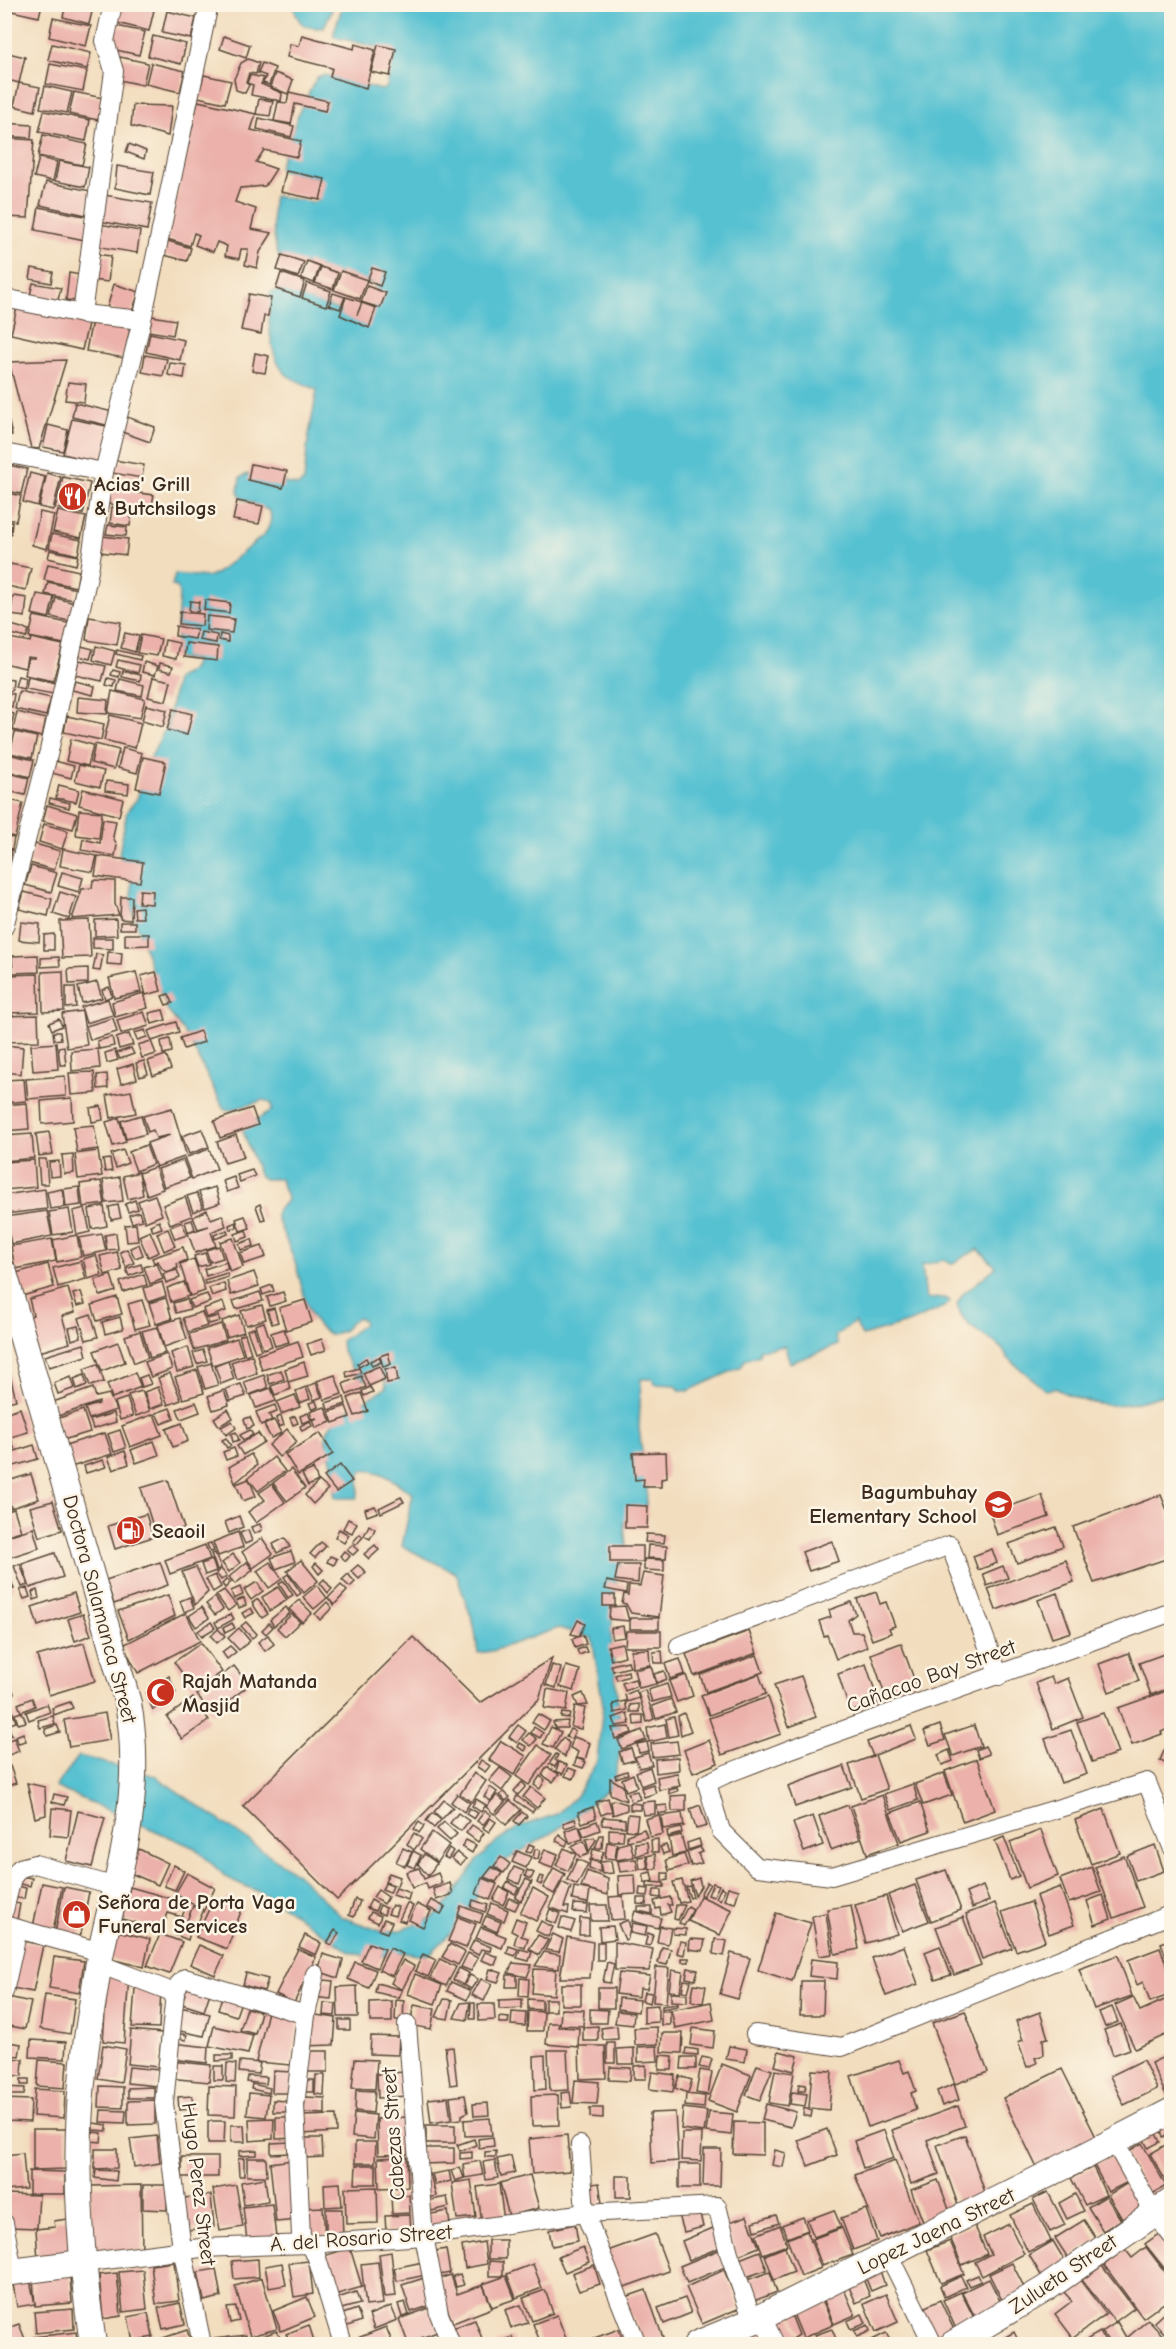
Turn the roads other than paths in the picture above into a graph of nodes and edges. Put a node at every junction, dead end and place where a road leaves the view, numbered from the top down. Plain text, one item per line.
1 (113, 4) edge
2 (209, 4) edge
3 (4, 298) edge
4 (82, 314) junction
5 (142, 320) junction
6 (4, 453) edge
7 (104, 472) junction
8 (4, 927) edge
9 (4, 1273) edge
10 (1172, 1612) edge
11 (679, 1646) dead end
12 (999, 1676) junction
13 (1172, 1847) edge
14 (116, 1887) junction
15 (4, 1911) edge
16 (1172, 1914) edge
17 (11, 1927) edge
18 (100, 1958) junction
19 (315, 1974) dead end
20 (4, 1992) edge
21 (175, 1993) junction
22 (306, 2015) junction
23 (407, 2024) dead end
24 (755, 2034) dead end
25 (1172, 2111) edge
26 (1114, 2141) junction
27 (580, 2145) dead end
28 (1163, 2207) edge
29 (585, 2213) junction
30 (4, 2223) edge
31 (424, 2236) junction
32 (1172, 2236) edge
33 (308, 2244) junction
34 (182, 2249) junction
35 (888, 2254) junction
36 (82, 2263) junction
37 (9, 2272) edge
38 (758, 2319) junction
39 (93, 2344) edge
40 (202, 2344) edge
41 (343, 2344) edge
42 (451, 2344) edge
43 (637, 2344) edge
44 (697, 2344) edge
45 (775, 2344) edge
46 (933, 2344) edge
47 (953, 2344) edge

1 - 4 street
2 - 5 street
3 - 4 street
4 - 5 street
5 - 7 street
6 - 7 street
7 - 8 street
9 - 14 main road, Doctora Salamanca Street
10 - 12 street, Cañacao Bay Street
11 - 12 street
12 - 13 street, Cañacao Bay Street
14 - 15 street
14 - 18 main road, Doctora Salamanca Street
16 - 24 street
17 - 18 street
17 - 20 street
18 - 21 street
18 - 36 main road, Doctora Salamanca Street
19 - 22 street
21 - 22 street
21 - 34 street, Hugo Perez Street
22 - 33 street
23 - 31 street, Cabezas Street
25 - 26 main road, Lopez Jaena Street
26 - 28 street
26 - 35 main road, Lopez Jaena Street
27 - 29 street
28 - 32 street
28 - 47 main road, Zulueta Street
29 - 31 street, A. del Rosario Street
29 - 38 street, A. del Rosario Street
29 - 43 street
30 - 37 street
31 - 33 street, A. del Rosario Street
31 - 42 street, Cabezas Street
33 - 34 street, A. del Rosario Street
33 - 41 street
34 - 36 street, A. del Rosario Street
34 - 40 street, Hugo Perez Street
35 - 38 main road, Lopez Jaena Street
35 - 46 street
36 - 37 main road, A. del Rosario Street
36 - 39 main road, Doctora Salamanca Street
38 - 44 main road, Lopez Jaena Street
38 - 45 street

